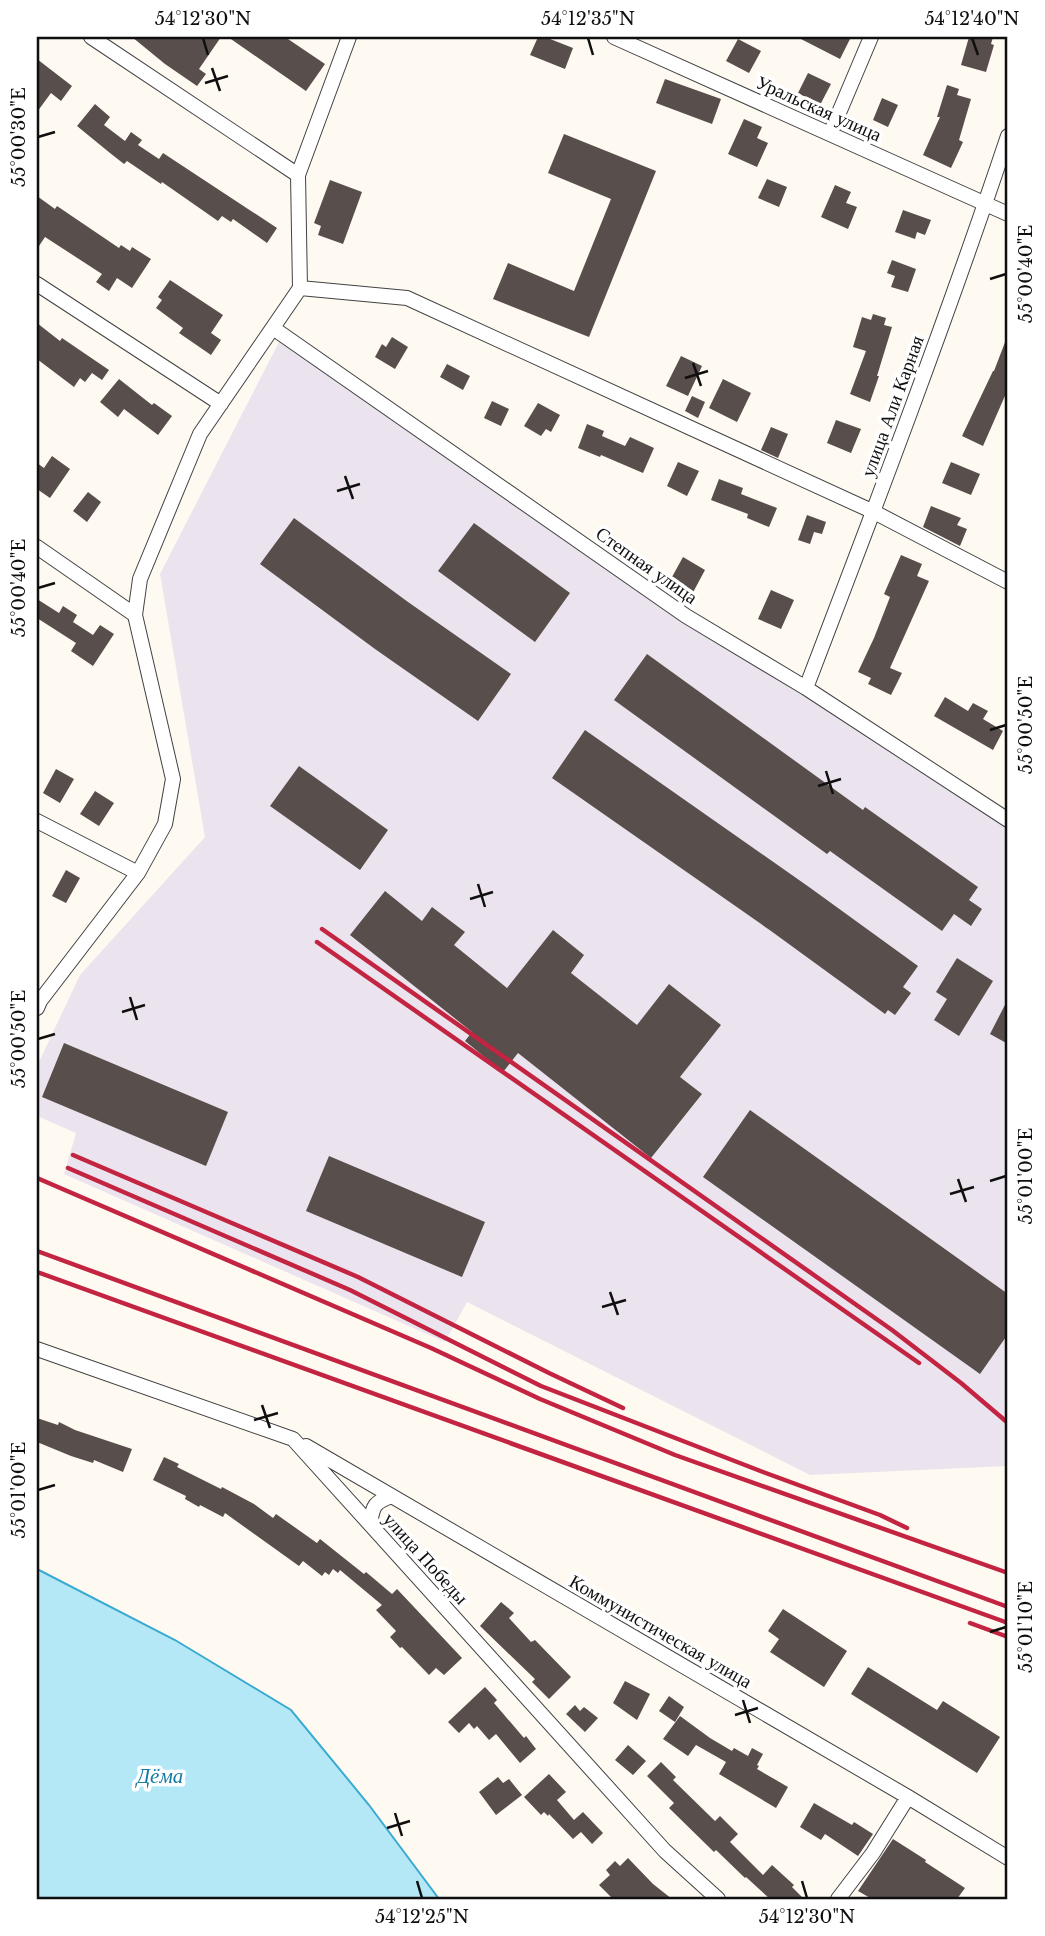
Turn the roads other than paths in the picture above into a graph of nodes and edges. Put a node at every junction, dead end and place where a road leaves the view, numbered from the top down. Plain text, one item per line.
1 (91, 37) edge
2 (349, 37) edge
3 (614, 37) edge
4 (871, 37) edge
5 (830, 134) junction
6 (1008, 136) edge
7 (298, 175) junction
8 (985, 204) junction
9 (1008, 214) edge
10 (37, 284) edge
11 (300, 288) junction
12 (273, 328) junction
13 (220, 404) junction
14 (874, 512) junction
15 (37, 547) edge
16 (1008, 582) edge
17 (135, 615) junction
18 (806, 688) junction
19 (1008, 820) edge
20 (37, 821) edge
21 (138, 873) junction
22 (37, 1008) edge
23 (37, 1349) edge
24 (293, 1439) junction
25 (392, 1496) junction
26 (369, 1523) junction
27 (908, 1797) junction
28 (1008, 1858) edge
29 (718, 1899) edge
30 (838, 1899) edge

1 - 7 street
2 - 7 street
3 - 5 street, Уральская улица
4 - 5 street
5 - 8 street, Уральская улица
6 - 8 street, улица Али Карная
7 - 11 street
8 - 9 street, Уральская улица
8 - 14 street, улица Али Карная
10 - 13 street
11 - 12 street
11 - 14 street
12 - 13 street
12 - 18 street, Степная улица
13 - 17 street
14 - 16 street
14 - 18 street, улица Али Карная
15 - 17 street
17 - 21 street
18 - 19 street, Степная улица
20 - 21 street
21 - 22 street
23 - 24 street, улица Победы
24 - 25 street, Коммунистическая улица
24 - 26 street, улица Победы
25 - 26 street
25 - 27 street, Коммунистическая улица
26 - 29 street, улица Победы
27 - 28 street, Коммунистическая улица
27 - 30 street

